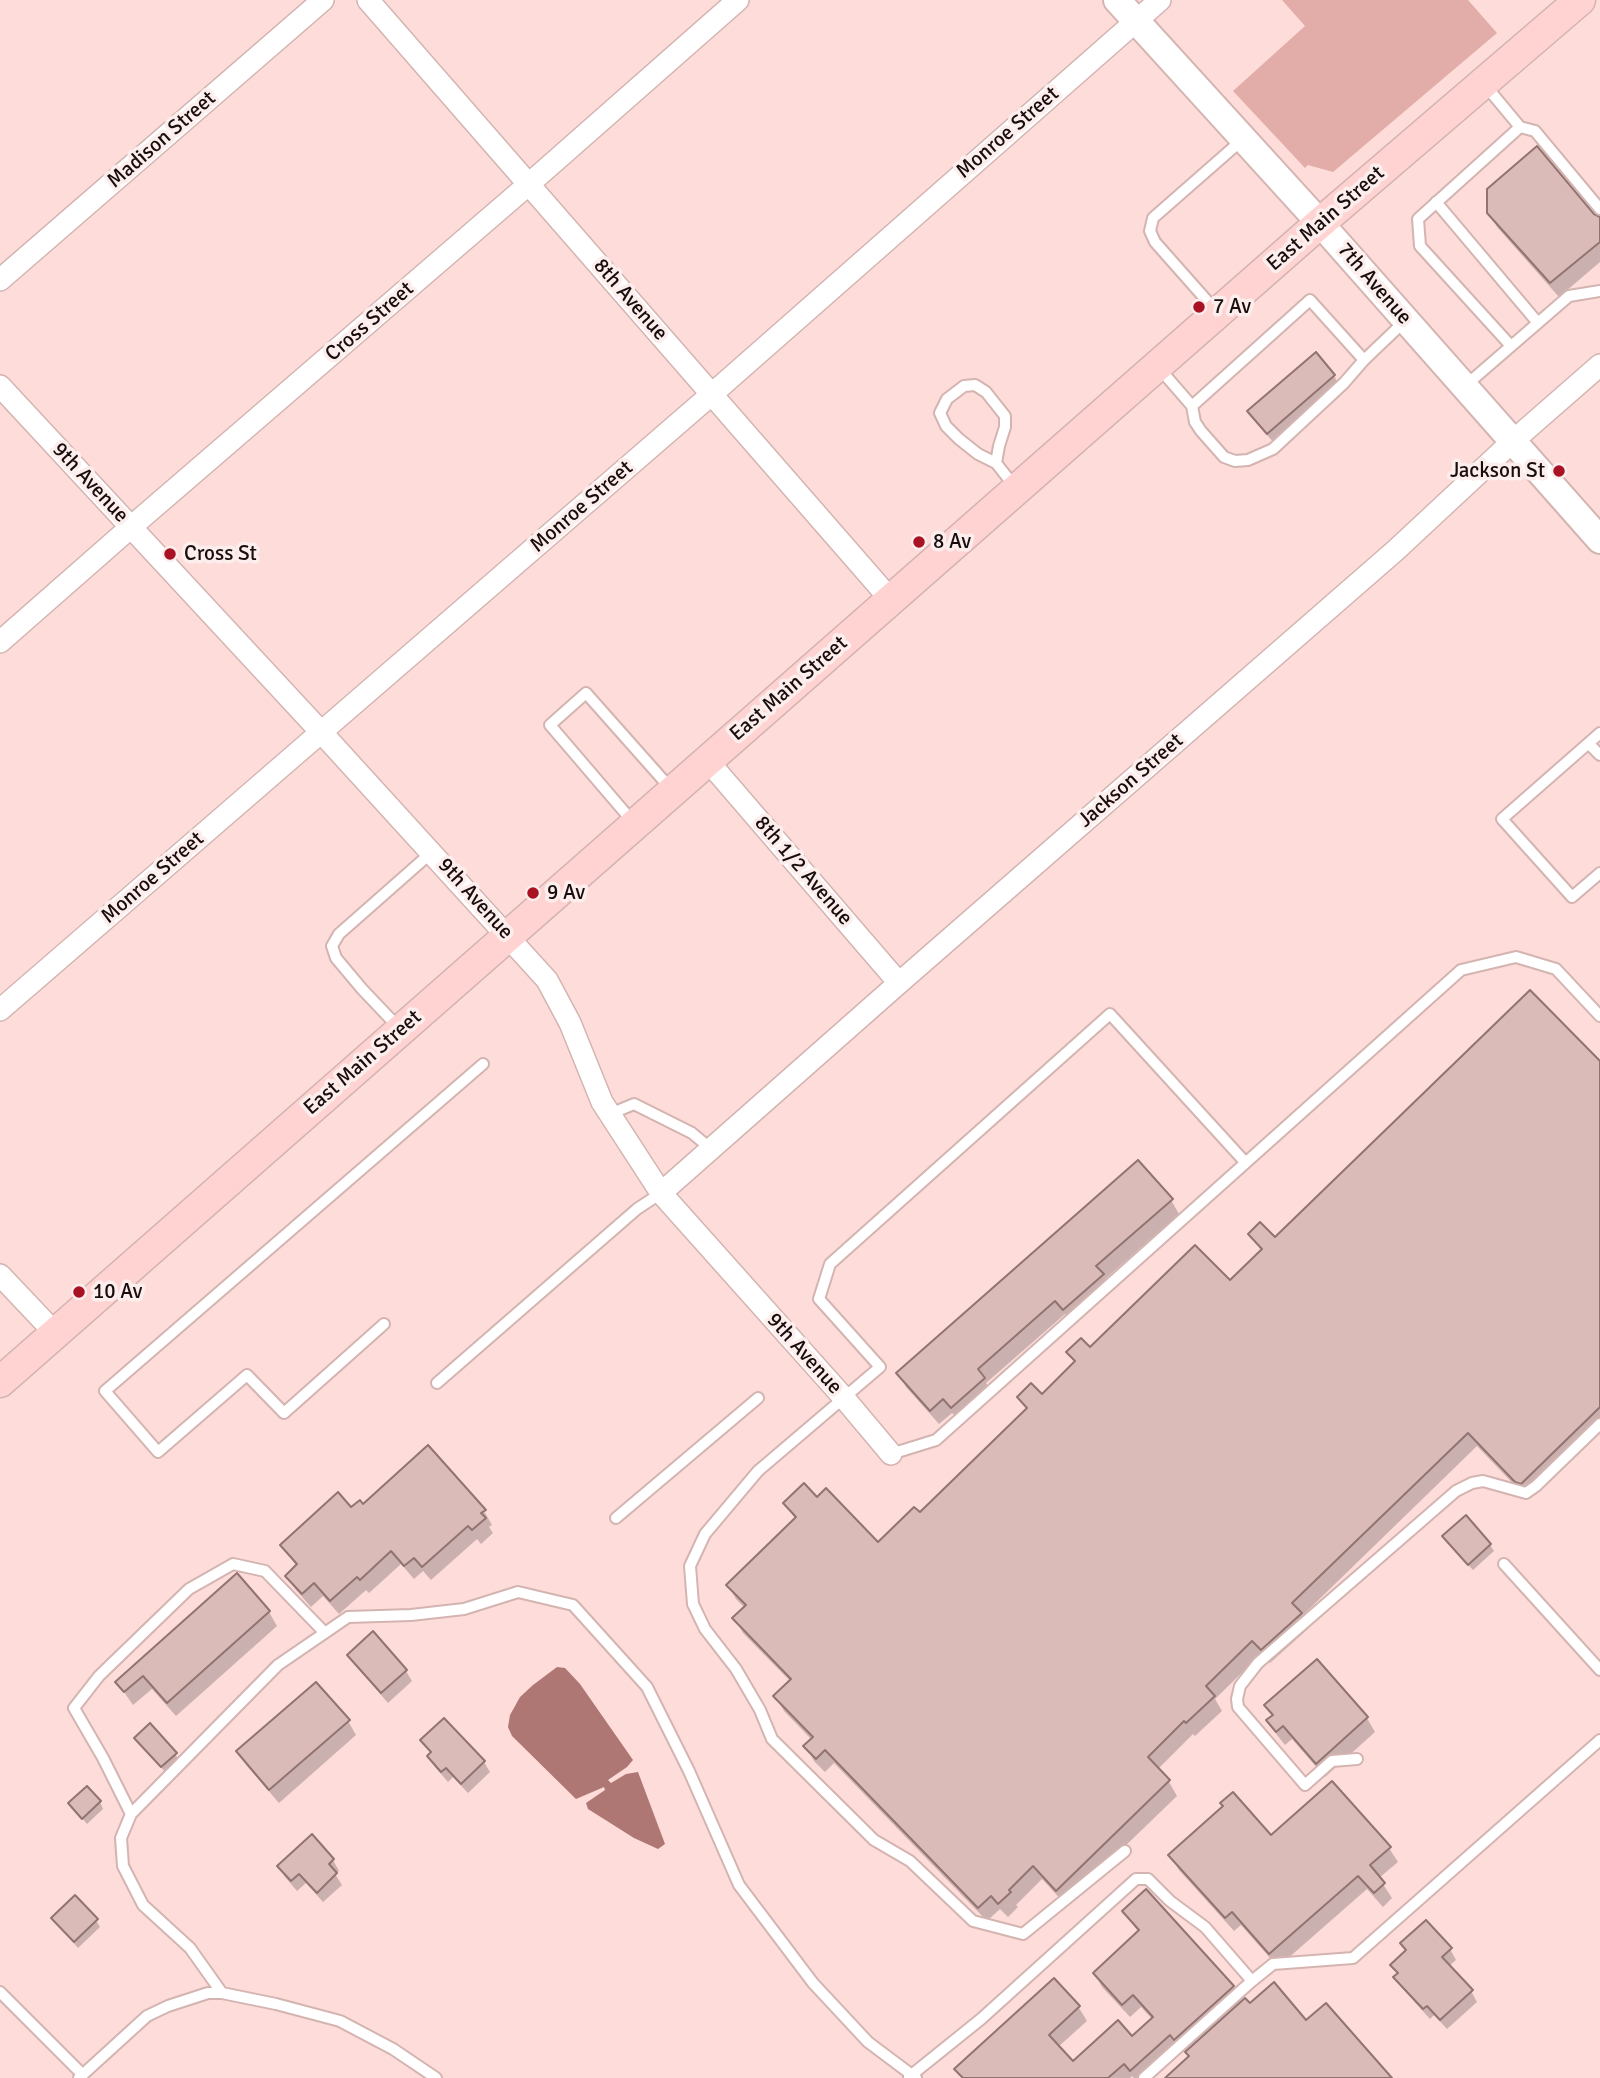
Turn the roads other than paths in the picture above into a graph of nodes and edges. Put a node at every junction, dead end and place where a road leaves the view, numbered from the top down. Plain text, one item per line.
1 (323, 0) edge
2 (368, 0) edge
3 (738, 0) edge
4 (1117, 0) edge
5 (1160, 0) edge
6 (1569, 4) edge
7 (1137, 20) junction
8 (1483, 83) junction
9 (1520, 127) junction
10 (1244, 138) junction
11 (529, 184) junction
12 (1436, 202) junction
13 (1600, 209) edge
14 (1320, 223) junction
15 (0, 281) edge
16 (1600, 291) edge
17 (1218, 313) junction
18 (1406, 320) junction
19 (1538, 323) junction
20 (1511, 346) junction
21 (1364, 360) junction
22 (1600, 365) edge
23 (1157, 366) junction
24 (0, 386) edge
25 (1465, 386) junction
26 (712, 394) junction
27 (1192, 406) junction
28 (1513, 441) junction
29 (996, 463) junction
30 (1017, 490) junction
31 (131, 527) junction
32 (1600, 540) edge
33 (891, 600) junction
34 (0, 642) edge
35 (322, 733) junction
36 (1600, 733) edge
37 (1590, 744) junction
38 (1600, 755) edge
39 (707, 760) junction
40 (673, 791) junction
41 (635, 824) junction
42 (432, 852) junction
43 (1600, 873) edge
44 (508, 936) junction
45 (899, 983) junction
46 (0, 1010) edge
47 (1600, 1016) edge
48 (401, 1030) junction
49 (483, 1064) dead end
50 (610, 1114) junction
51 (711, 1149) junction
52 (1245, 1162) junction
53 (661, 1194) junction
54 (0, 1275) edge
55 (384, 1324) dead end
56 (54, 1332) junction
57 (0, 1382) edge
58 (437, 1383) dead end
59 (758, 1398) dead end
60 (844, 1398) junction
61 (1600, 1424) edge
62 (891, 1454) joint
63 (616, 1518) dead end
64 (1504, 1564) dead end
65 (325, 1633) junction
66 (1600, 1670) edge
67 (1600, 1740) edge
68 (1357, 1759) dead end
69 (131, 1814) junction
70 (1125, 1850) dead end
71 (1252, 1980) junction
72 (0, 1992) edge
73 (222, 1993) junction
74 (81, 2076) edge
75 (912, 2077) edge
76 (436, 2078) edge
77 (1144, 2078) edge

1 - 15 street, Madison Street
2 - 11 street, 8th Avenue
3 - 11 street, Cross Street
4 - 7 street, 7th Avenue
5 - 7 street, Monroe Street
6 - 8 main road, East Main Street
7 - 10 street, 7th Avenue
7 - 26 street, Monroe Street
8 - 9 lane
8 - 14 main road, East Main Street
9 - 12 lane
9 - 13 lane
10 - 14 street, 7th Avenue
10 - 17 lane
11 - 26 street, 8th Avenue
11 - 31 street, Cross Street
12 - 19 lane
12 - 20 lane
14 - 17 main road, East Main Street
14 - 18 street, 7th Avenue
16 - 19 lane
17 - 23 main road, East Main Street
18 - 21 lane
18 - 25 street, 7th Avenue
19 - 20 lane
20 - 25 lane
21 - 27 lane
21 - 27 lane
22 - 28 street, Jackson Street
23 - 27 lane
23 - 30 main road, East Main Street
24 - 31 street, 9th Avenue
25 - 28 street, 7th Avenue
26 - 33 street, 8th Avenue
26 - 35 street, Monroe Street
28 - 32 street, 7th Avenue
28 - 45 street, Jackson Street
29 - 29 lane
29 - 30 lane
30 - 33 main road, East Main Street
31 - 34 street, Cross Street
31 - 35 street, 9th Avenue
33 - 39 main road, East Main Street
35 - 42 street, 9th Avenue
35 - 46 street, Monroe Street
36 - 37 lane
37 - 38 lane
37 - 43 lane
39 - 40 main road, East Main Street
39 - 45 street, 8th 1/2 Avenue
40 - 41 main road, East Main Street
40 - 41 lane
41 - 44 main road, East Main Street
42 - 44 street, 9th Avenue
42 - 48 lane
44 - 48 main road, East Main Street
44 - 50 street, 9th Avenue
45 - 51 street, Jackson Street
47 - 52 lane
48 - 56 main road, East Main Street
49 - 55 lane
50 - 51 lane
50 - 53 street, 9th Avenue
51 - 53 street, Jackson Street
52 - 60 lane
52 - 62 lane
53 - 58 lane
53 - 60 street, 9th Avenue
54 - 56 street
56 - 57 main road, East Main Street
59 - 63 lane
60 - 62 street, 9th Avenue
60 - 70 lane
61 - 68 lane
64 - 66 lane
65 - 69 lane
65 - 69 lane
65 - 75 lane
67 - 71 lane
69 - 73 lane
71 - 75 lane
71 - 77 lane
72 - 74 lane
73 - 74 lane
73 - 76 lane

